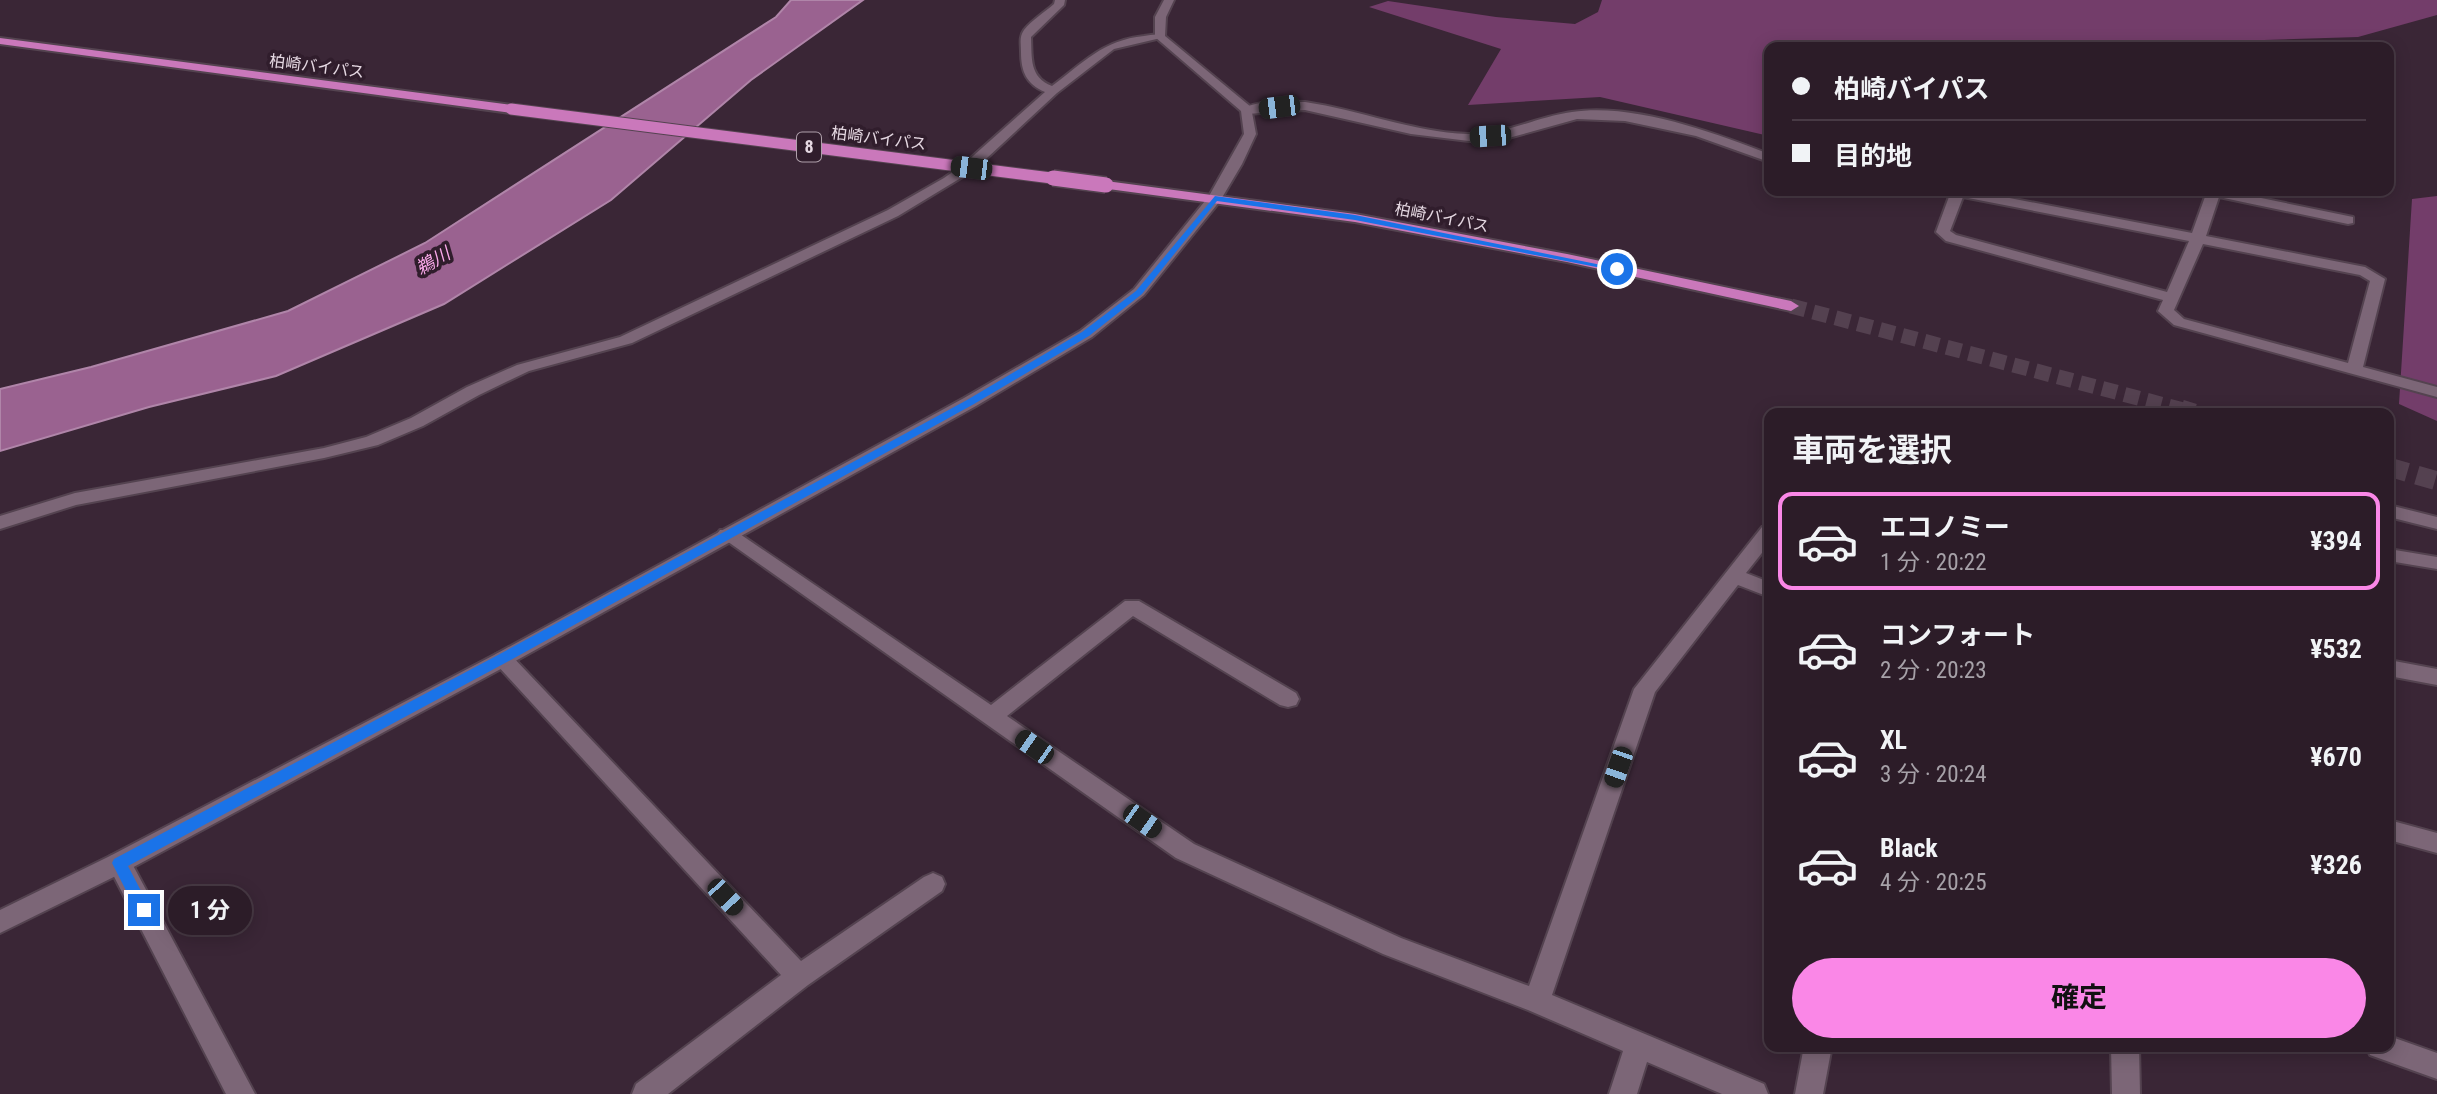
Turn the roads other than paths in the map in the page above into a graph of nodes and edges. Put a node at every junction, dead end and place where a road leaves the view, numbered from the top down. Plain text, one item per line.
1 (1060, 0) edge
2 (1169, 0) edge
3 (1160, 37) junction
4 (0, 41) edge
5 (1053, 91) junction
6 (1247, 110) junction
7 (1764, 156) edge
8 (1954, 196) edge
9 (1981, 196) edge
10 (2210, 196) edge
11 (2235, 196) edge
12 (1215, 198) junction
13 (2348, 220) dead end
14 (2197, 240) junction
15 (2172, 298) junction
16 (1791, 306) tunnel mouth
17 (2354, 369) junction
18 (2437, 392) edge
19 (2394, 512) edge
20 (0, 523) edge
21 (2437, 523) edge
22 (727, 534) junction
23 (1764, 538) edge
24 (2394, 556) edge
25 (2437, 563) edge
26 (1735, 576) junction
27 (1764, 588) edge
28 (503, 659) junction
29 (2394, 669) edge
30 (2437, 677) edge
31 (1288, 699) dead end
32 (991, 717) junction
33 (2394, 831) edge
34 (2437, 843) edge
35 (119, 863) junction
36 (933, 884) dead end
37 (0, 922) edge
38 (799, 977) junction
39 (1537, 1000) junction
40 (1638, 1046) junction
41 (2394, 1051) edge
42 (1817, 1052) edge
43 (2125, 1052) edge
44 (2437, 1066) edge
45 (241, 1094) edge
46 (646, 1094) edge
47 (1623, 1094) edge
48 (1754, 1094) edge
49 (1809, 1094) edge
50 (2126, 1094) edge

1 - 5 street
2 - 3 street
3 - 5 street
3 - 6 street
4 - 12 highway, 柏崎バイパス / 8, bridge
5 - 20 street
6 - 7 street
6 - 12 street
8 - 15 street
9 - 14 street
10 - 14 street
11 - 13 street
12 - 16 highway, 柏崎バイパス / 8
12 - 22 street
14 - 15 street
14 - 17 street
15 - 17 street
17 - 18 street
19 - 21 street
22 - 28 street
22 - 32 street
23 - 26 street
24 - 25 street
26 - 27 street
26 - 39 street
28 - 35 street
28 - 38 street
29 - 30 street
31 - 32 street
32 - 39 street
33 - 34 street
35 - 37 street
35 - 45 street
36 - 38 street
38 - 46 street
39 - 40 street
40 - 47 street
40 - 48 street
41 - 44 street
42 - 49 street
43 - 50 street

